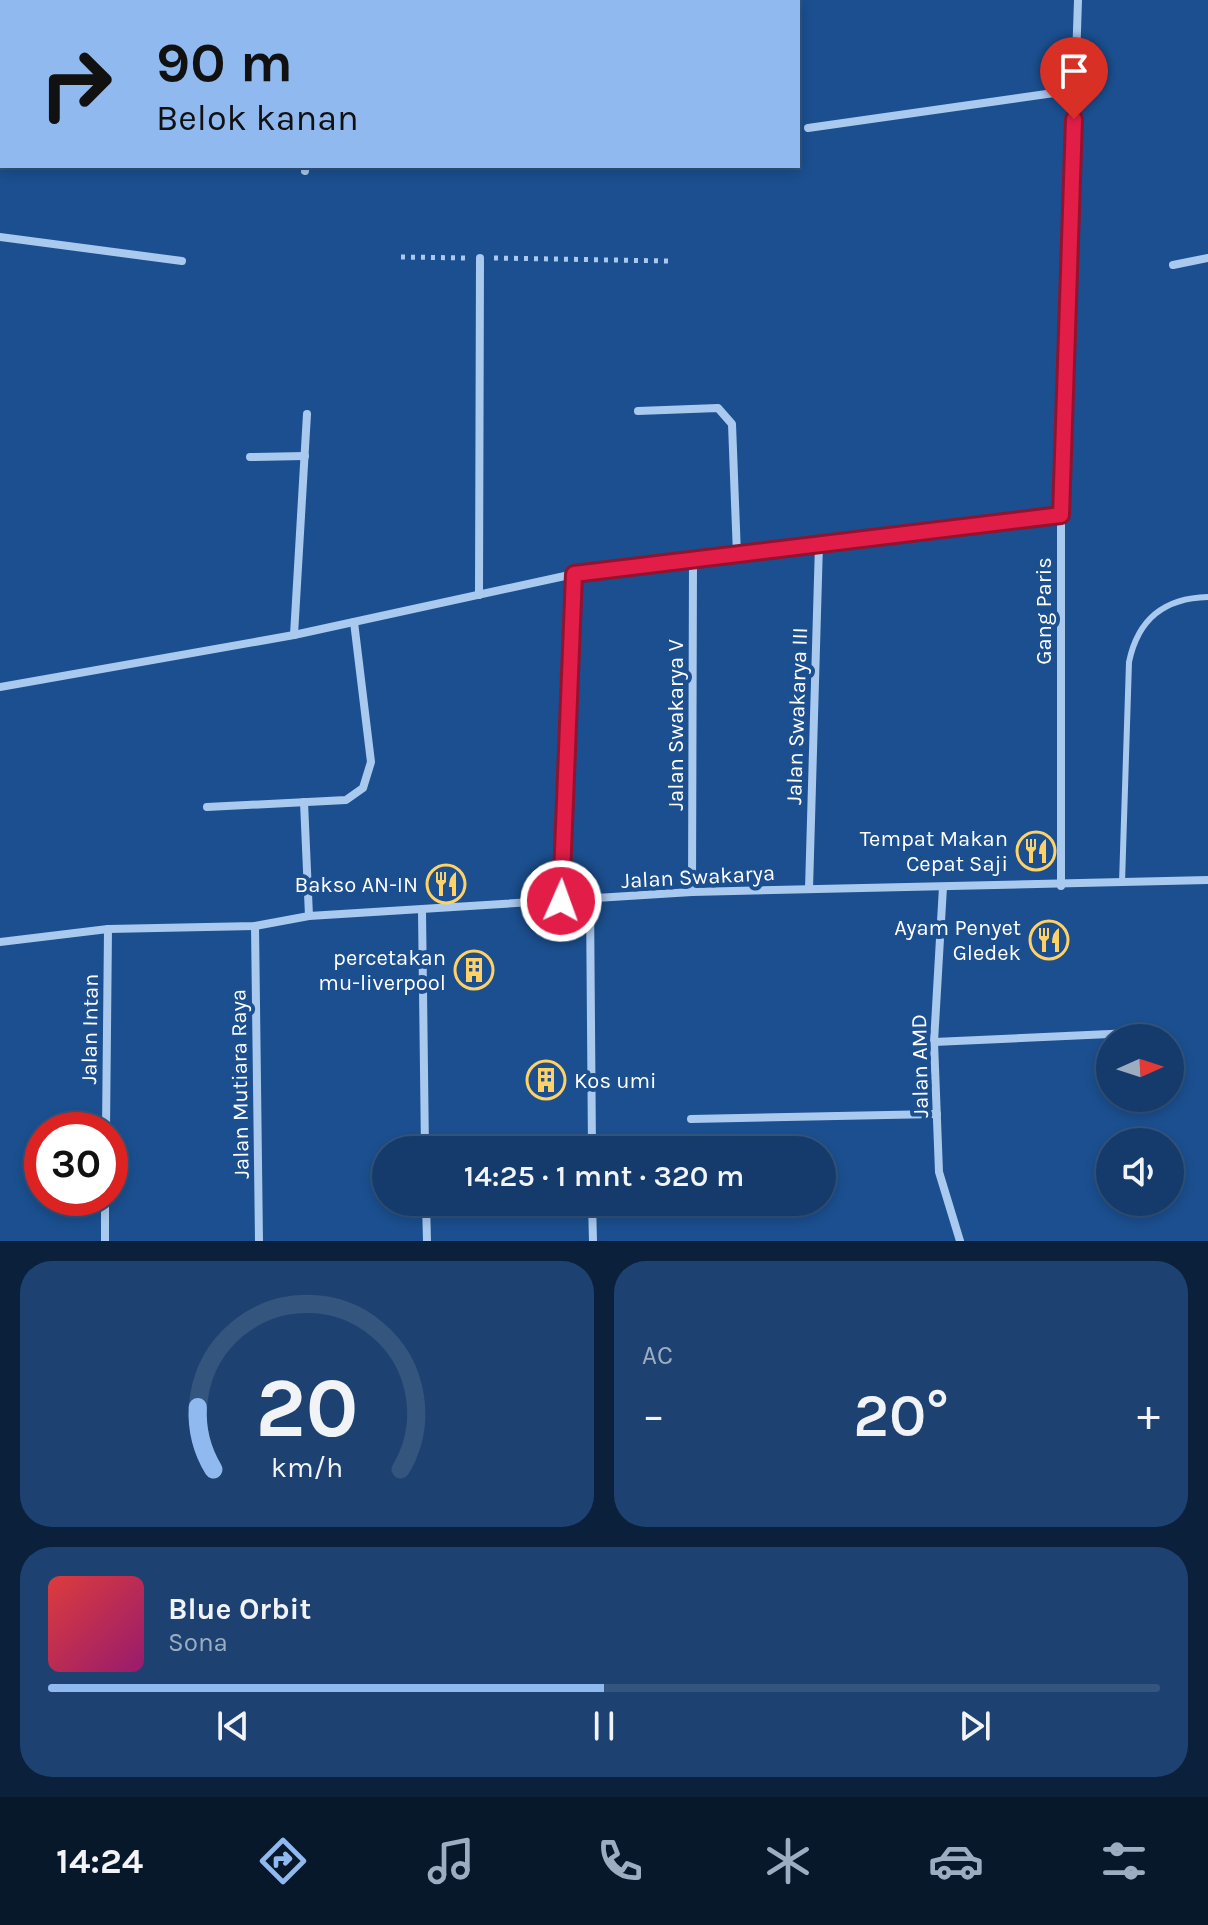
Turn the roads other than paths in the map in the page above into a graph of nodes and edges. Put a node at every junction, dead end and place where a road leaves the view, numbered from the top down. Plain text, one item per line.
1 (1078, 0) edge
2 (1075, 90) junction
3 (808, 128) dead end
4 (0, 237) edge
5 (480, 258) road end
6 (1208, 258) edge
7 (182, 261) dead end
8 (1173, 265) dead end
9 (638, 411) dead end
10 (307, 414) dead end
11 (305, 456) junction
12 (250, 457) dead end
13 (1061, 515) junction
14 (819, 544) junction
15 (737, 555) junction
16 (693, 559) junction
17 (574, 574) junction
18 (479, 595) junction
19 (1208, 597) edge
20 (354, 622) junction
21 (294, 635) junction
22 (0, 687) edge
23 (304, 802) junction
24 (207, 807) dead end
25 (1208, 880) edge
26 (1122, 883) junction
27 (1061, 886) junction
28 (943, 887) junction
29 (809, 889) junction
30 (692, 892) junction
31 (590, 899) junction
32 (561, 901) junction
33 (422, 911) junction
34 (309, 916) junction
35 (255, 926) junction
36 (108, 929) junction
37 (0, 942) edge
38 (1096, 1035) edge
39 (934, 1042) junction
40 (106, 1112) edge
41 (937, 1114) junction
42 (691, 1119) dead end
43 (425, 1136) edge
44 (592, 1136) edge
45 (105, 1216) edge
46 (426, 1216) edge
47 (592, 1216) edge
48 (105, 1241) edge
49 (259, 1241) edge
50 (427, 1241) edge
51 (593, 1241) edge
52 (960, 1241) edge

1 - 2 street, Gang Paris
2 - 3 street
2 - 13 street, Gang Paris
4 - 7 street
5 - 18 street
6 - 8 street
9 - 15 street
10 - 11 street
11 - 12 street
11 - 21 street
13 - 14 street
13 - 27 street, Gang Paris
14 - 15 street
14 - 29 street, Jalan Swakarya III
15 - 16 street
16 - 17 street
16 - 30 street, Jalan Swakarya V
17 - 18 street
17 - 32 street
18 - 20 street
19 - 26 lane
20 - 21 street
20 - 23 street
21 - 22 street
23 - 24 street
23 - 34 street
25 - 26 street, Jalan Swakarya
26 - 27 street, Jalan Swakarya
27 - 28 street, Jalan Swakarya
28 - 29 street, Jalan Swakarya
28 - 39 street, Jalan AMD
29 - 30 street, Jalan Swakarya
30 - 31 street, Jalan Swakarya
31 - 32 street, Jalan Swakarya
31 - 44 street
32 - 33 street, Jalan Swakarya
33 - 34 street, Jalan Swakarya
33 - 43 street
34 - 35 street, Jalan Swakarya
35 - 36 street, Jalan Swakarya
35 - 49 street, Jalan Mutiara Raya
36 - 37 street, Jalan Swakarya
36 - 40 street, Jalan Intan
38 - 39 street
39 - 41 street, Jalan AMD
41 - 42 street
41 - 52 street, Jalan AMD
45 - 48 street
46 - 50 street
47 - 51 street

